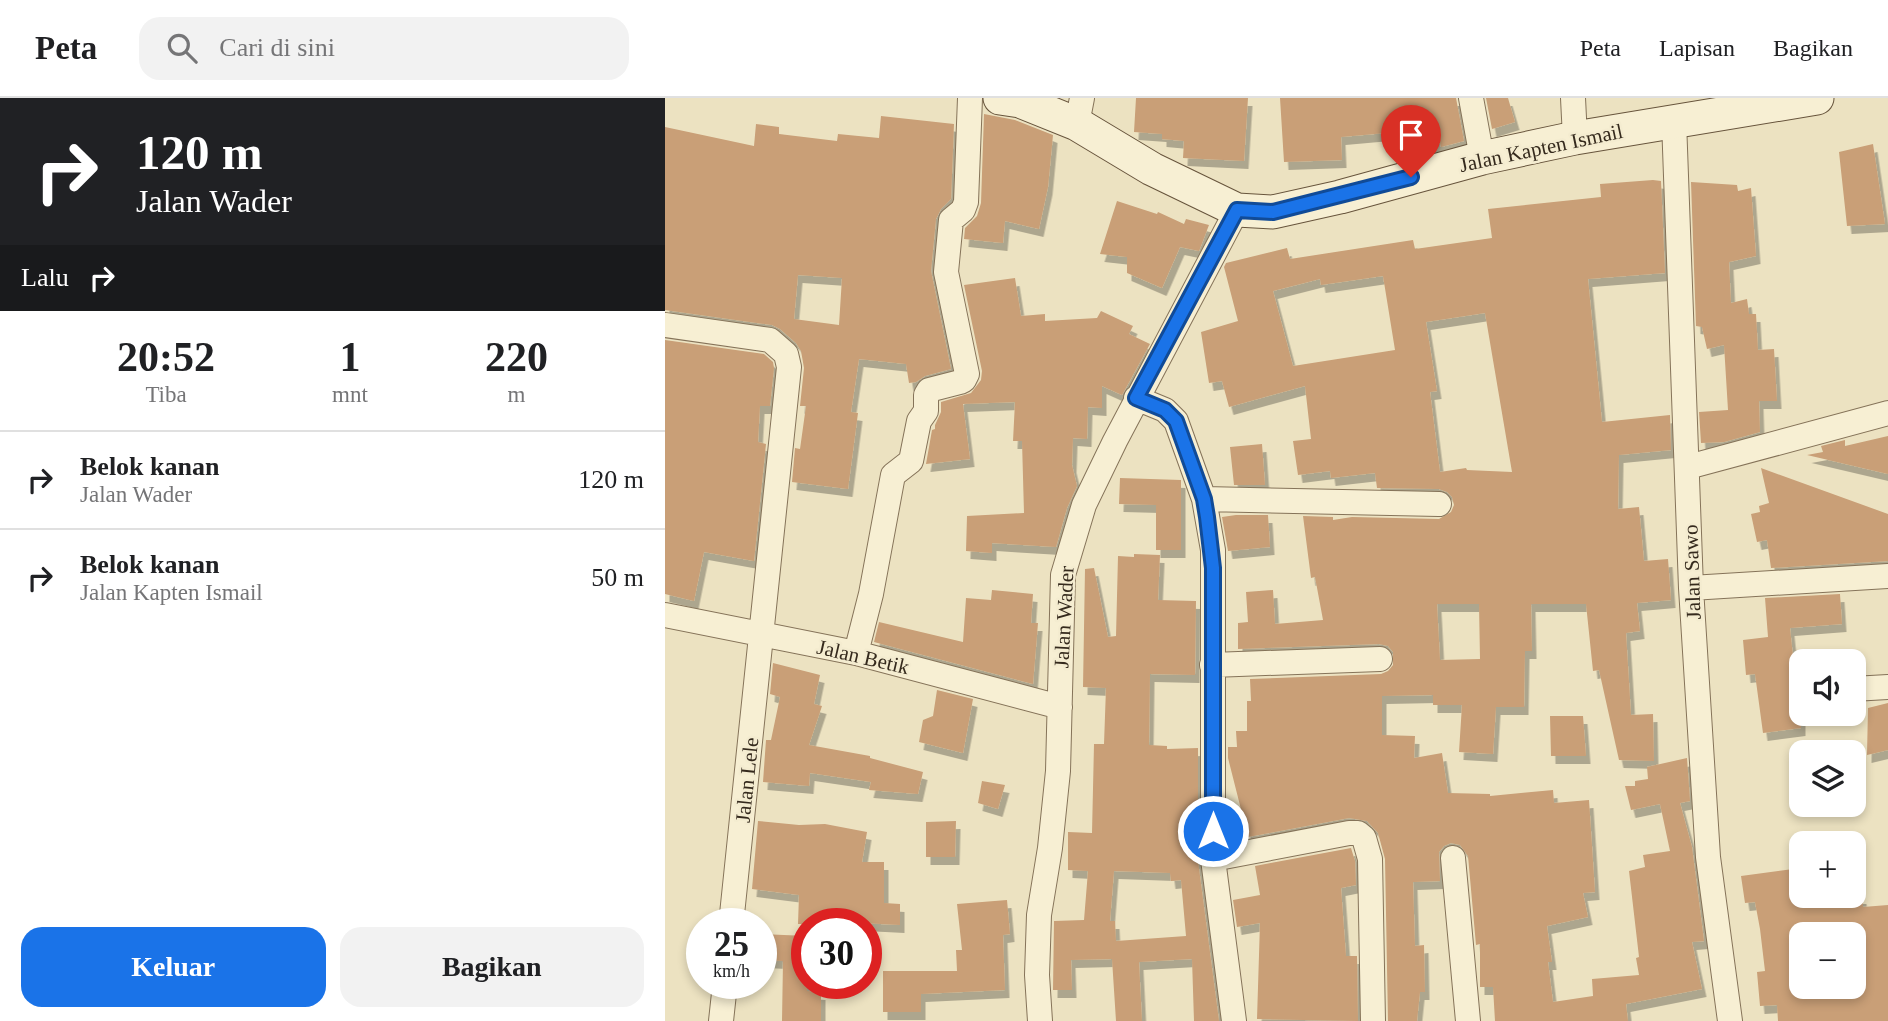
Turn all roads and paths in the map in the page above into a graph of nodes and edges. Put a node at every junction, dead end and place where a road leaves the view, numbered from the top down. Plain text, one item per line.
1 (970, 98) edge
2 (1000, 98) edge
3 (1471, 98) edge
4 (1573, 98) edge
5 (1817, 98) edge
6 (1080, 111) edge
7 (1674, 121) junction
8 (1575, 138) junction
9 (1482, 158) junction
10 (1237, 210) junction
11 (665, 325) edge
12 (1136, 398) junction
13 (1888, 413) edge
14 (1688, 467) junction
15 (1204, 499) junction
16 (1439, 504) dead end
17 (1888, 576) edge
18 (1691, 588) junction
19 (665, 615) edge
20 (763, 635) junction
21 (856, 653) junction
22 (1380, 659) dead end
23 (1212, 665) junction
24 (1888, 687) edge
25 (1866, 689) edge
26 (1060, 707) junction
27 (1453, 858) dead end
28 (1213, 859) junction
29 (733, 908) edge
30 (723, 999) edge
31 (721, 1021) edge
32 (1039, 1021) edge
33 (1234, 1021) edge
34 (1373, 1021) edge
35 (1468, 1021) edge
36 (1730, 1021) edge

1 - 21 street
2 - 6 street, Jalan Kapten Ismail
3 - 9 street
4 - 8 street
5 - 7 street, Jalan Kapten Ismail
6 - 10 street, Jalan Kapten Ismail
7 - 8 street, Jalan Kapten Ismail
7 - 14 street, Jalan Sawo
8 - 9 street, Jalan Kapten Ismail
9 - 10 street, Jalan Kapten Ismail
10 - 12 street, Jalan Wader
11 - 20 street, Jalan Lele
12 - 15 street
12 - 26 street, Jalan Wader
13 - 14 street
14 - 18 street, Jalan Sawo
15 - 16 street
15 - 23 street
17 - 18 street
18 - 36 street, Jalan Sawo
19 - 20 street, Jalan Betik
20 - 21 street, Jalan Betik
20 - 29 street, Jalan Lele
21 - 26 street, Jalan Betik
22 - 23 street
23 - 28 street
24 - 25 street
26 - 32 street, Jalan Wader
27 - 35 street
28 - 33 street
28 - 34 street
30 - 31 street

